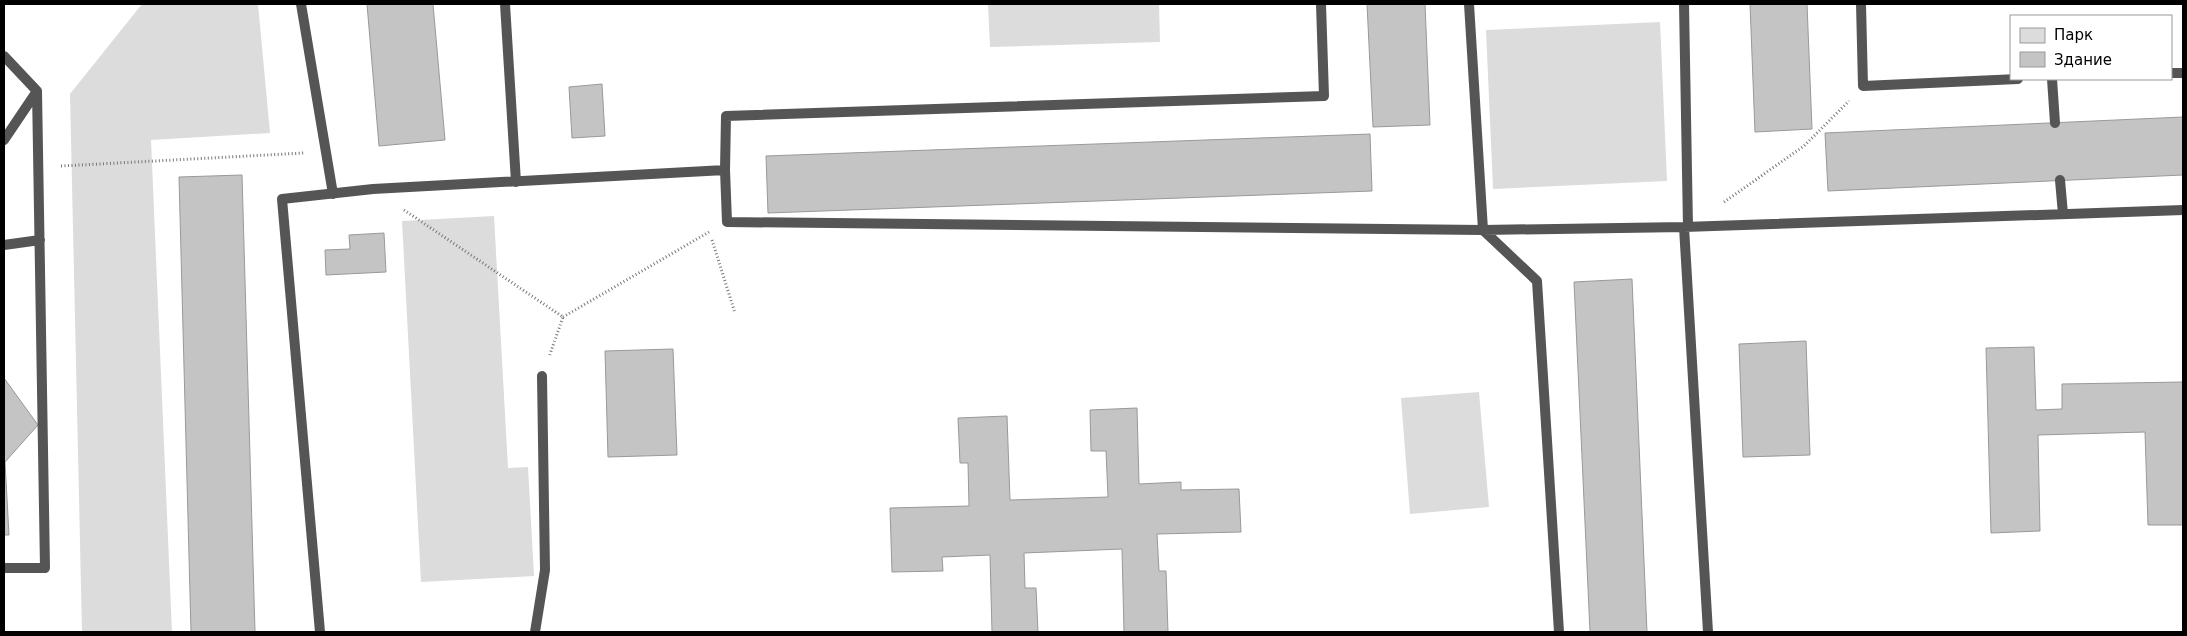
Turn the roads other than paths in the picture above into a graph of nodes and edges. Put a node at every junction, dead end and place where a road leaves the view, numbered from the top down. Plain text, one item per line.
1 (301, 4) edge
2 (505, 4) edge
3 (1321, 4) edge
4 (1469, 4) edge
5 (1684, 4) edge
6 (1861, 4) edge
7 (4, 56) edge
8 (2010, 79) edge
9 (2052, 80) edge
10 (37, 90) junction
11 (2056, 123) dead end
12 (4, 140) edge
13 (725, 170) junction
14 (2060, 180) dead end
15 (516, 182) junction
16 (332, 194) junction
17 (2183, 210) edge
18 (2063, 214) junction
19 (1686, 227) junction
20 (1482, 230) junction
21 (40, 240) junction
22 (4, 245) edge
23 (542, 376) road end
24 (4, 568) edge
25 (320, 632) edge
26 (535, 632) edge
27 (1559, 632) edge
28 (1708, 632) edge

1 - 16 lane
2 - 15 lane
3 - 13 lane
4 - 20 lane
5 - 19 lane
6 - 8 lane
7 - 10 lane
9 - 11 lane
10 - 12 lane
10 - 21 lane
13 - 15 lane
13 - 20 lane
14 - 18 lane
15 - 16 lane
16 - 25 lane
17 - 18 lane
18 - 19 lane
19 - 20 lane
19 - 28 lane
20 - 27 lane
21 - 22 lane
21 - 24 lane
23 - 26 lane

